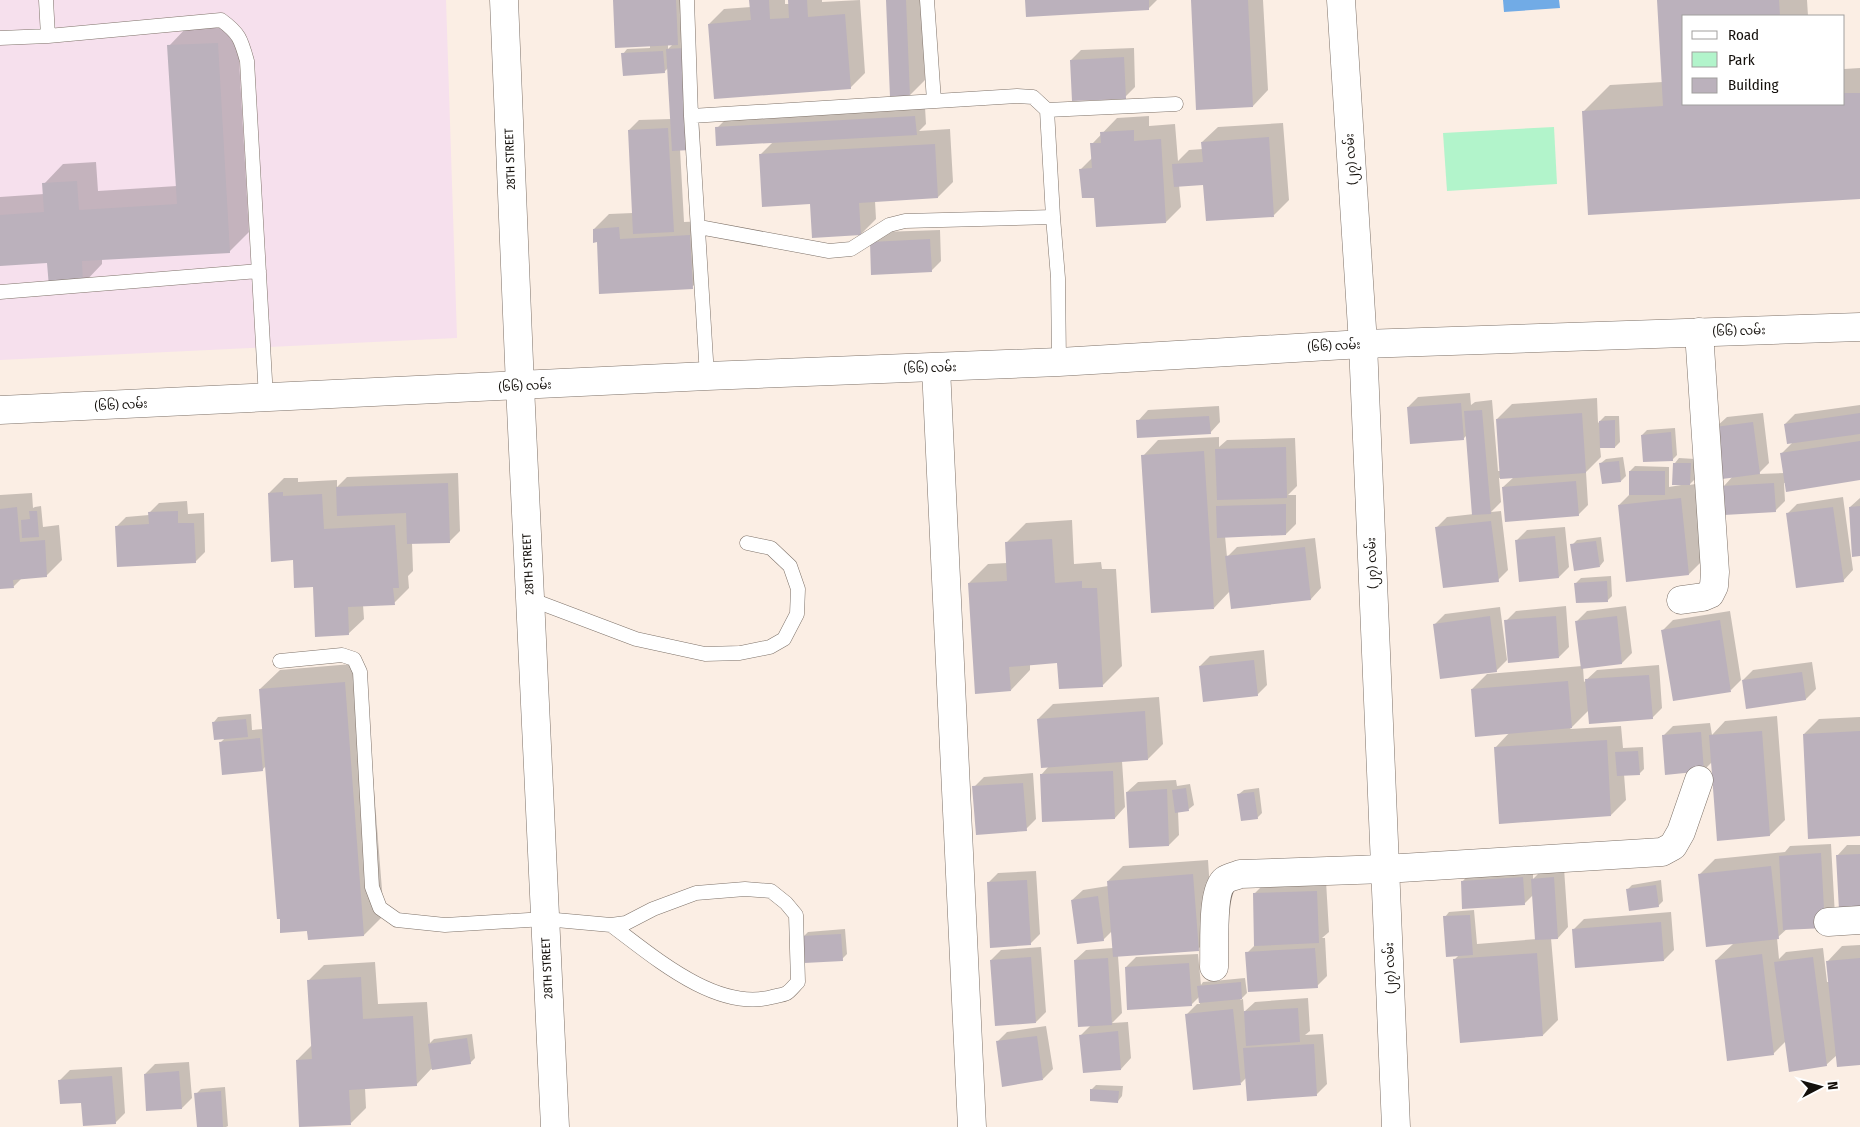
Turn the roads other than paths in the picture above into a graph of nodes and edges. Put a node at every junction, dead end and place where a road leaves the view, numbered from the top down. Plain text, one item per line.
1 (46, 0) edge
2 (504, 0) edge
3 (687, 0) edge
4 (927, 0) edge
5 (1341, 0) edge
6 (48, 36) junction
7 (0, 38) edge
8 (934, 101) junction
9 (1176, 104) dead end
10 (1047, 110) junction
11 (691, 116) junction
12 (1053, 217) junction
13 (699, 226) junction
14 (259, 271) junction
15 (0, 292) edge
16 (1860, 327) edge
17 (1699, 332) junction
18 (1363, 344) junction
19 (1058, 362) junction
20 (936, 368) junction
21 (707, 376) junction
22 (520, 386) junction
23 (266, 398) junction
24 (0, 410) edge
25 (747, 543) dead end
26 (530, 599) junction
27 (1681, 600) dead end
28 (280, 661) dead end
29 (1699, 780) dead end
30 (1385, 870) junction
31 (545, 919) junction
32 (1860, 920) edge
33 (1828, 922) dead end
34 (611, 925) junction
35 (1214, 968) dead end
36 (555, 1127) edge
37 (972, 1127) edge
38 (1396, 1127) edge

1 - 6 lane
2 - 22 street, 28TH STREET
3 - 11 lane
4 - 8 lane
5 - 18 street, (၂၇) လမ်း
6 - 7 lane
6 - 14 lane
8 - 10 lane
8 - 11 lane
9 - 10 lane
10 - 12 lane
11 - 13 lane
12 - 13 lane
12 - 19 lane
13 - 21 lane
14 - 15 lane
14 - 23 lane
16 - 17 street, (၆၆) လမ်း
17 - 18 street, (၆၆) လမ်း
17 - 27 street
18 - 19 street, (၆၆) လမ်း
18 - 30 street, (၂၇) လမ်း
19 - 20 street, (၆၆) လမ်း
20 - 21 street, (၆၆) လမ်း
20 - 37 street
21 - 22 street, (၆၆) လမ်း
22 - 23 street, (၆၆) လမ်း
22 - 26 street, 28TH STREET
23 - 24 street, (၆၆) လမ်း
25 - 26 lane
26 - 31 street, 28TH STREET
28 - 31 lane
29 - 30 street
30 - 35 street
30 - 38 street, (၂၇) လမ်း
31 - 34 lane
31 - 36 street, 28TH STREET
32 - 33 street
34 - 34 lane

